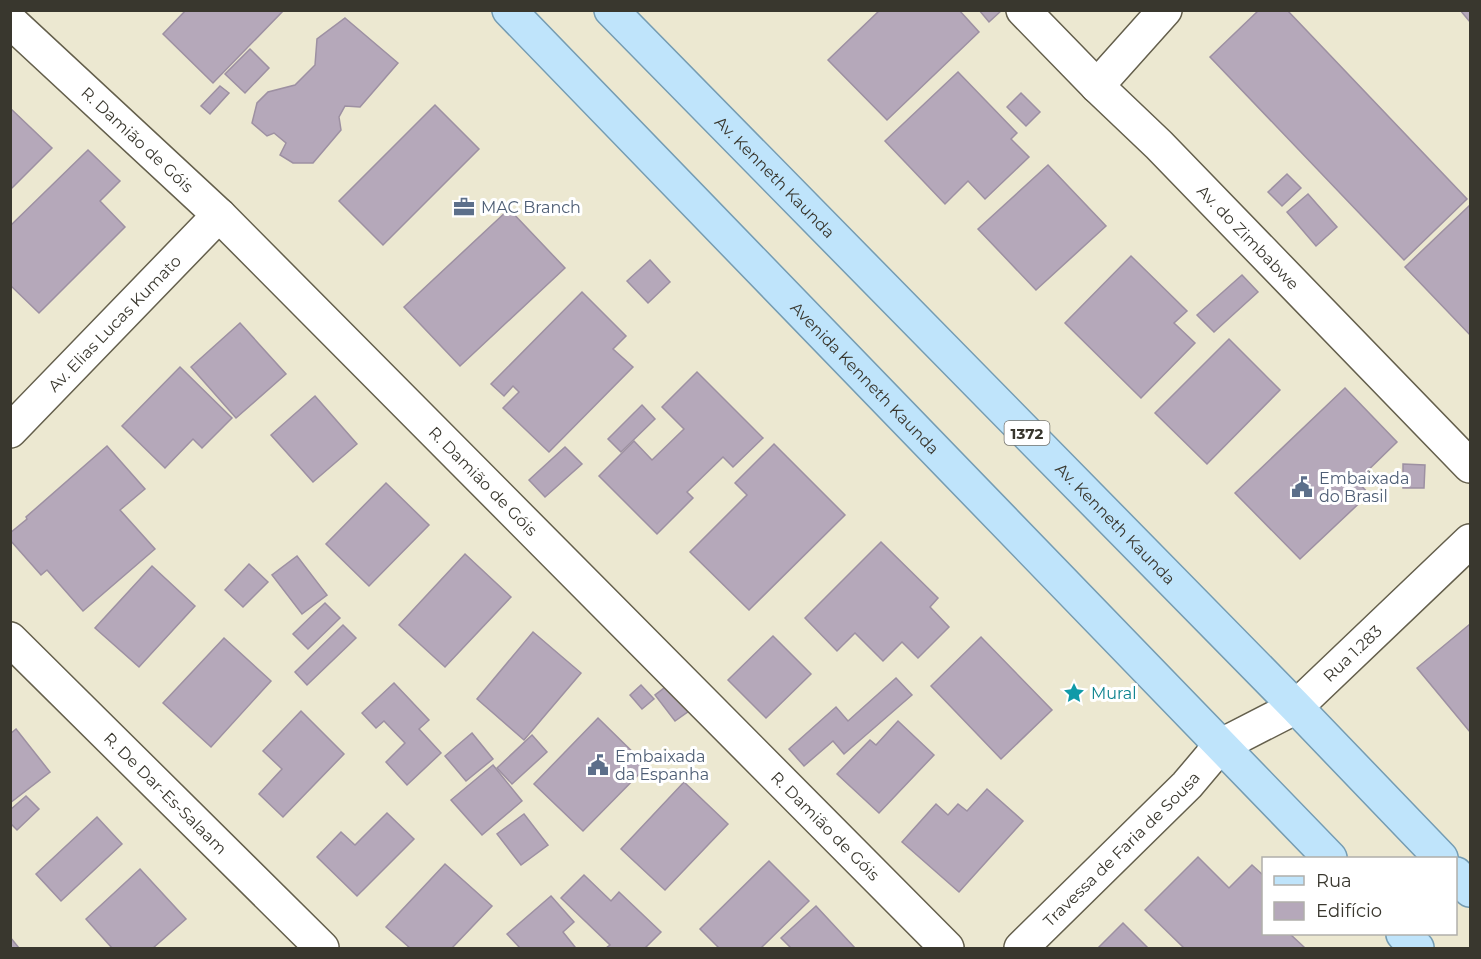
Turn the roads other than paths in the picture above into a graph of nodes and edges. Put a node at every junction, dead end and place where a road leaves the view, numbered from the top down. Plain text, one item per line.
1 (509, 10) edge
2 (611, 10) edge
3 (1023, 10) edge
4 (1165, 10) edge
5 (10, 21) edge
6 (1097, 86) junction
7 (219, 215) junction
8 (10, 431) edge
9 (1470, 466) edge
10 (1470, 541) edge
11 (10, 639) edge
12 (1296, 707) junction
13 (1220, 746) junction
14 (1329, 857) edge
15 (1440, 857) edge
16 (1457, 876) edge
17 (1470, 890) edge
18 (1404, 935) edge
19 (322, 948) edge
20 (947, 948) edge
21 (1021, 948) edge
22 (1417, 948) edge

1 - 13 main road, Avenida Kenneth Kaunda
2 - 12 main road, Av. Kenneth Kaunda / 1372
3 - 6 street, Av. do Zimbabwe
4 - 6 street
5 - 7 street, R. Damião de Góis
6 - 9 street, Av. do Zimbabwe
7 - 8 street, Av. Elias Lucas Kumato
7 - 20 street, R. Damião de Góis
10 - 12 street, Rua 1.283
11 - 19 street, R. De Dar-Es-Salaam
12 - 13 street, Rua 1.283
12 - 15 main road, Av. Kenneth Kaunda / 1372
13 - 14 main road
13 - 21 street, Travessa de Faria de Sousa
16 - 17 main road
18 - 22 main road

